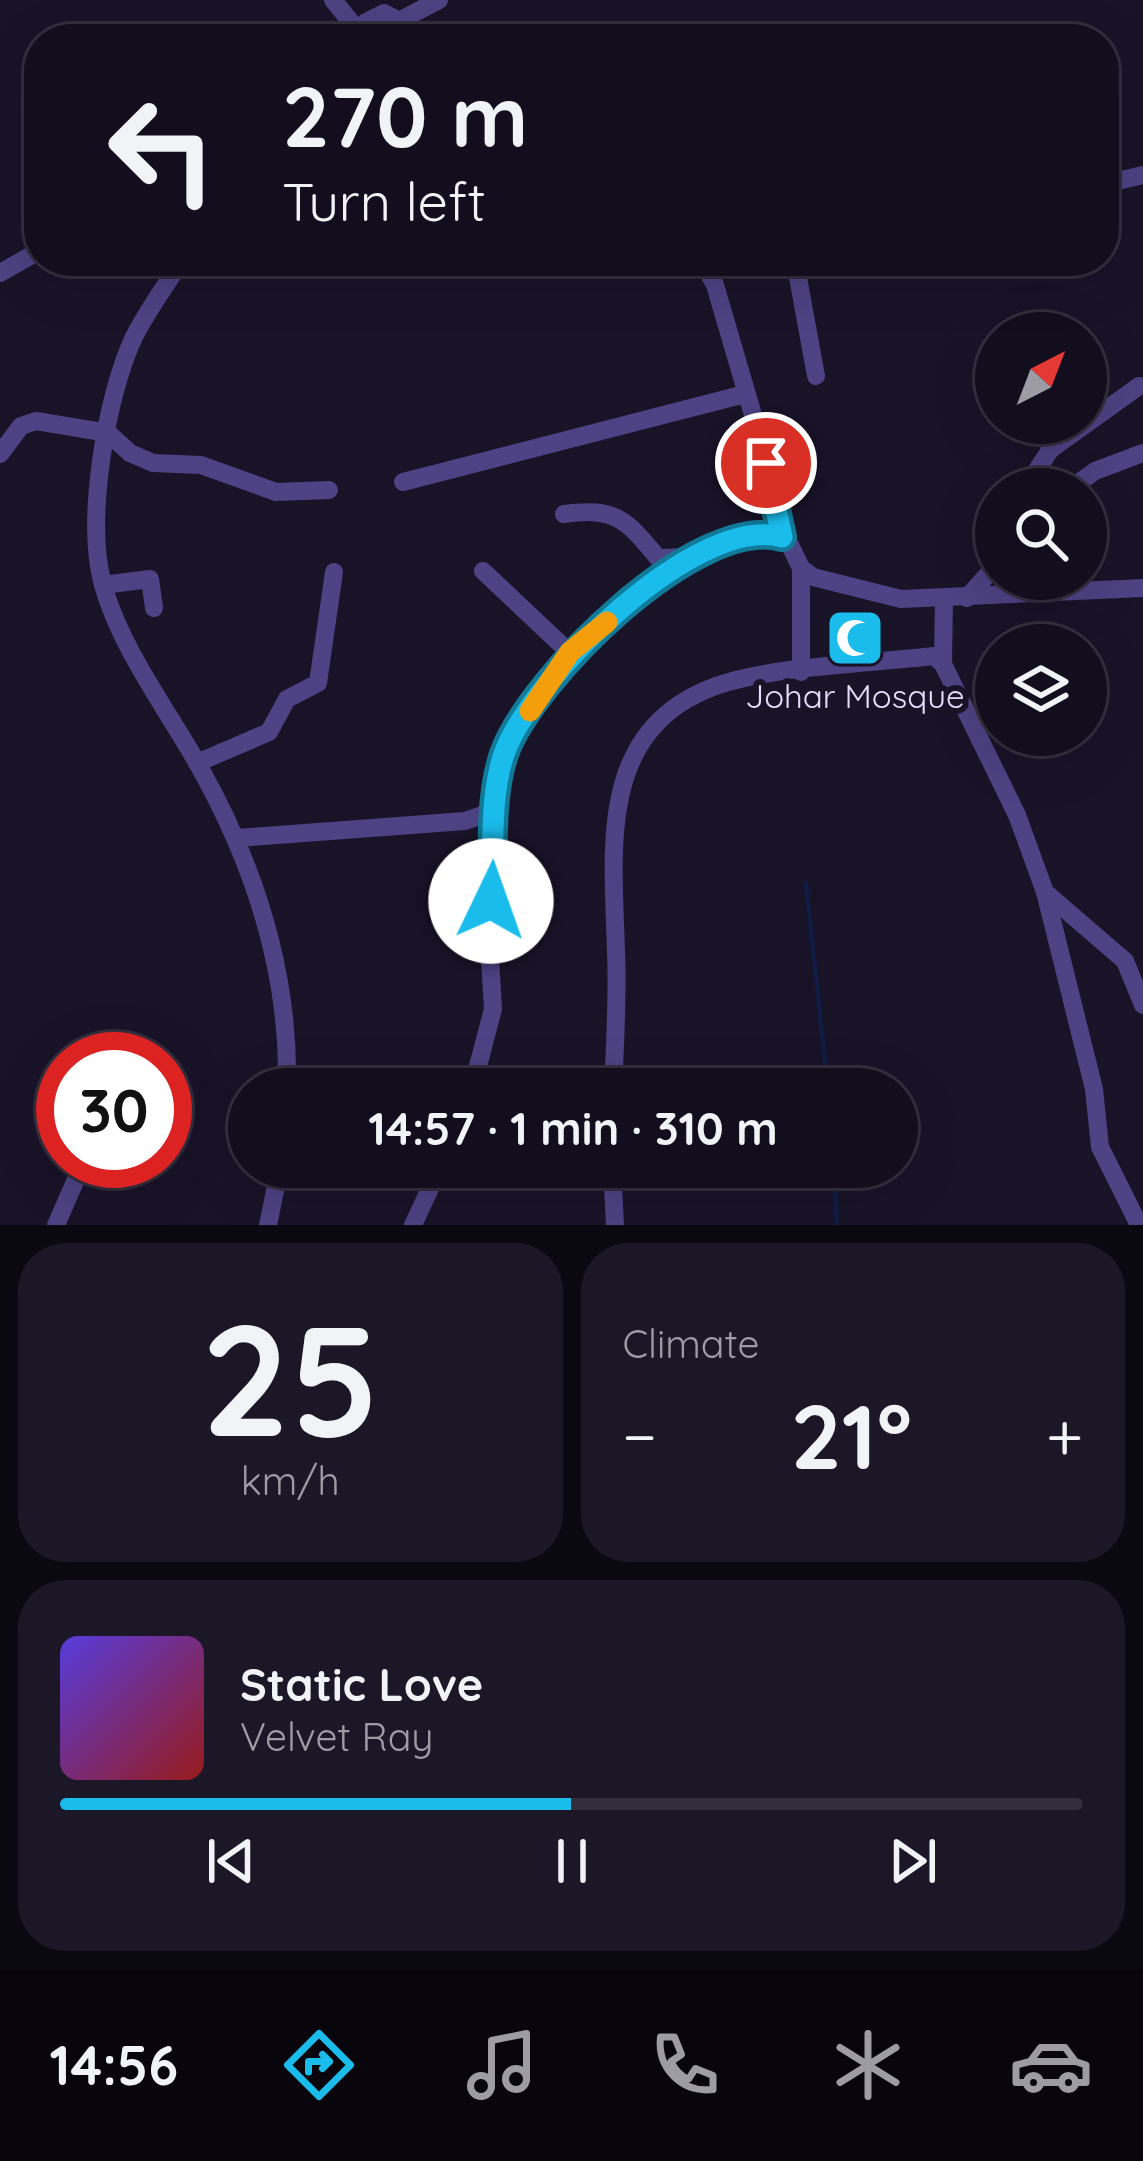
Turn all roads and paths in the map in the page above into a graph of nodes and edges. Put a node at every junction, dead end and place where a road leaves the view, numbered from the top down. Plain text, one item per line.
1 (333, 0) edge
2 (348, 0) edge
3 (439, 0) edge
4 (379, 13) junction
5 (352, 24) edge
6 (366, 24) edge
7 (393, 24) edge
8 (408, 24) edge
9 (172, 276) edge
10 (710, 276) edge
11 (798, 276) edge
12 (816, 376) dead end
13 (1138, 386) dead end
14 (745, 394) junction
15 (108, 433) junction
16 (1143, 453) edge
17 (0, 454) edge
18 (1036, 468) edge
19 (1103, 468) edge
20 (403, 482) dead end
21 (329, 490) dead end
22 (564, 514) dead end
23 (782, 537) junction
24 (688, 557) junction
25 (801, 568) junction
26 (483, 571) dead end
27 (334, 572) dead end
28 (103, 585) junction
29 (1143, 588) edge
30 (975, 589) edge
31 (944, 598) junction
32 (967, 598) junction
33 (154, 608) dead end
34 (570, 652) junction
35 (943, 664) junction
36 (801, 672) junction
37 (197, 764) junction
38 (496, 810) junction
39 (237, 838) junction
40 (1045, 892) junction
41 (1143, 1005) edge
42 (286, 1068) edge
43 (478, 1068) edge
44 (614, 1068) edge
45 (72, 1188) edge
46 (276, 1188) edge
47 (430, 1188) edge
48 (613, 1188) edge
49 (56, 1225) edge
50 (268, 1225) edge
51 (412, 1225) edge
52 (615, 1225) edge
53 (1139, 1225) edge

1 - 5 street
2 - 4 street
3 - 8 street
4 - 6 street
4 - 7 street
9 - 15 street
10 - 14 street
11 - 12 street
13 - 18 street
14 - 20 street
14 - 23 street
15 - 17 street
15 - 21 street
15 - 28 street
16 - 19 street
22 - 24 street
23 - 24 street
23 - 25 street
24 - 34 street
25 - 31 street
25 - 36 street
26 - 34 street
27 - 37 street
28 - 33 street
28 - 37 street
29 - 32 street
30 - 32 street
31 - 32 street
31 - 35 street
34 - 38 street
35 - 36 street
35 - 40 street
36 - 44 street
37 - 39 street
38 - 39 street
38 - 43 street
39 - 42 street
40 - 41 street
40 - 53 street
45 - 49 street
46 - 50 street
47 - 51 street
48 - 52 street

